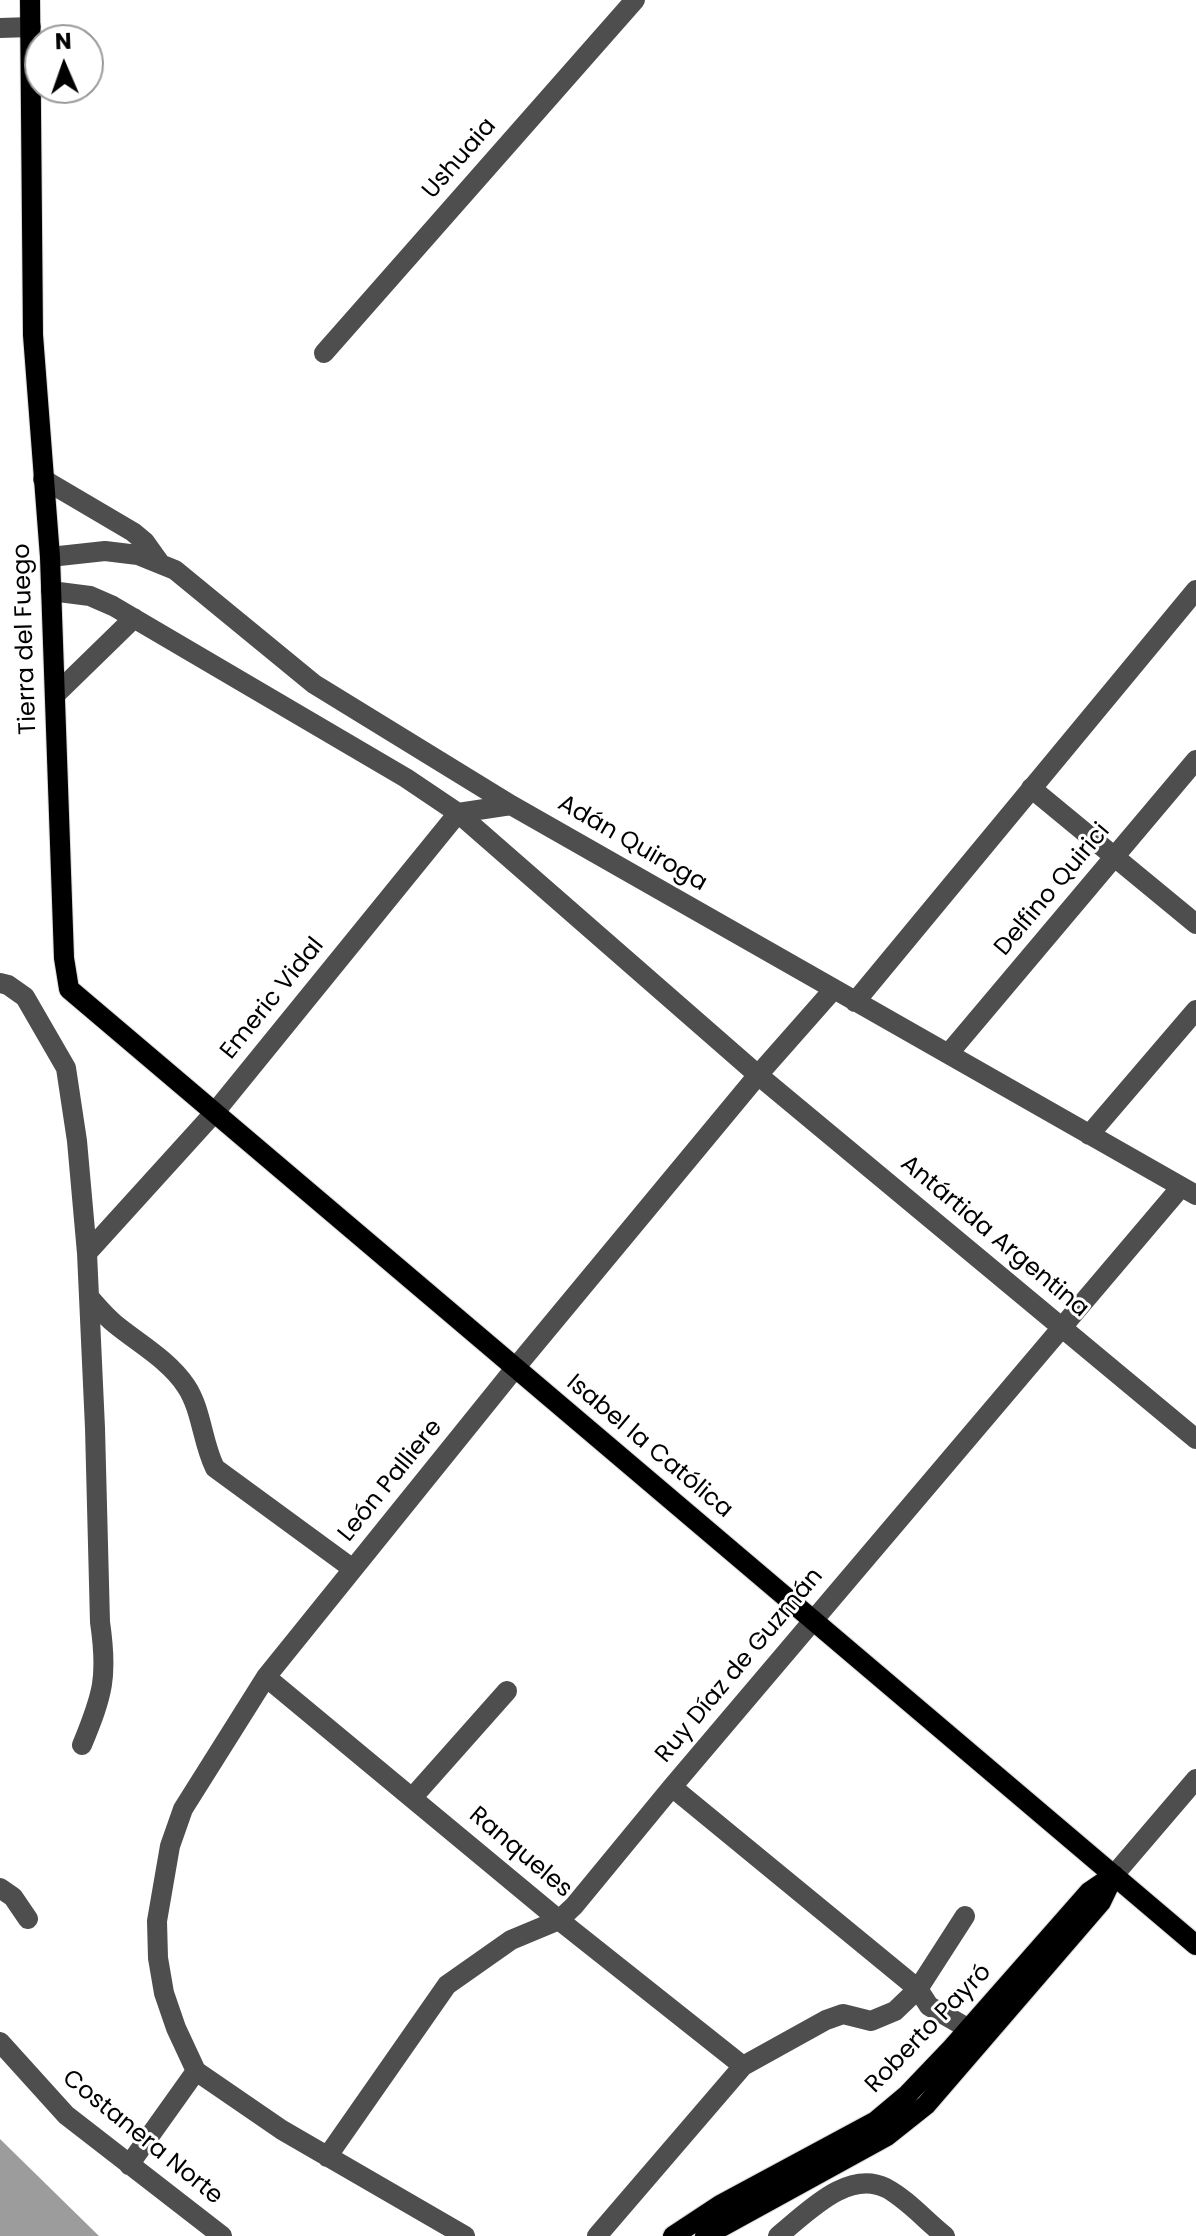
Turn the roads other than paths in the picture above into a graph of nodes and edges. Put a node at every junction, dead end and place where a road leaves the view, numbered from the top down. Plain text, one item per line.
1 (30, 0) edge
2 (635, 0) edge
3 (31, 24) edge
4 (24, 27) edge
5 (0, 28) edge
6 (32, 104) edge
7 (324, 353) dead end
8 (43, 479) junction
9 (50, 557) junction
10 (160, 563) junction
11 (1196, 590) edge
12 (51, 591) junction
13 (134, 618) junction
14 (55, 695) junction
15 (362, 713) junction
16 (352, 747) junction
17 (1196, 760) edge
18 (1031, 788) junction
19 (511, 805) junction
20 (458, 813) junction
21 (1115, 857) junction
22 (1196, 924) edge
23 (0, 983) edge
24 (69, 989) joint
25 (833, 990) junction
26 (855, 1002) junction
27 (1196, 1010) edge
28 (949, 1053) junction
29 (758, 1075) junction
30 (215, 1112) junction
31 (1089, 1135) junction
32 (1188, 1191) edge
33 (87, 1253) junction
34 (89, 1297) junction
35 (1062, 1327) junction
36 (516, 1367) junction
37 (1196, 1439) edge
38 (353, 1569) junction
39 (813, 1620) junction
40 (266, 1677) junction
41 (507, 1691) dead end
42 (82, 1745) dead end
43 (1196, 1779) edge
44 (672, 1787) junction
45 (412, 1798) junction
46 (1114, 1875) junction
47 (0, 1888) edge
48 (965, 1916) dead end
49 (28, 1919) dead end
50 (559, 1920) junction
51 (1196, 1945) edge
52 (918, 1989) junction
53 (969, 2029) junction
54 (0, 2042) edge
55 (743, 2066) junction
56 (196, 2071) junction
57 (327, 2157) junction
58 (129, 2165) junction
59 (222, 2236) edge
60 (465, 2236) edge
61 (597, 2236) edge
62 (673, 2236) edge
63 (705, 2236) edge
64 (778, 2236) edge
65 (945, 2236) edge

1 - 3 main road, Tierra del Fuego
2 - 7 street, Ushuaia
4 - 5 street
6 - 8 main road, Tierra del Fuego
8 - 9 main road, Tierra del Fuego
8 - 10 street
9 - 10 street, Adán Quiroga
9 - 12 main road, Tierra del Fuego
10 - 15 street, Adán Quiroga
11 - 18 street
12 - 13 street
12 - 14 main road, Tierra del Fuego
13 - 14 street
13 - 16 street
14 - 24 main road, Tierra del Fuego
15 - 16 street
15 - 19 street, Adán Quiroga
16 - 20 street
17 - 21 street, Delfino Quirici
18 - 21 street
18 - 26 street
19 - 20 street
19 - 25 street, Adán Quiroga
20 - 29 street
20 - 30 street, Emeric Vidal
21 - 22 street
21 - 28 street, Delfino Quirici
23 - 33 street
24 - 30 main road, Isabel la Católica
25 - 26 street, Adán Quiroga
25 - 29 street, León Palliere
26 - 28 street, Adán Quiroga
27 - 31 street
28 - 31 street, Adán Quiroga
29 - 35 street, Antártida Argentina
29 - 36 street, León Palliere
30 - 33 street, Emeric Vidal
30 - 36 main road, Isabel la Católica
31 - 32 street, Adán Quiroga
32 - 35 street, Ruy Díaz de Guzmán
33 - 34 street
34 - 38 street
34 - 42 street
35 - 37 street, Antártida Argentina
35 - 39 street, Ruy Díaz de Guzmán
36 - 38 street, León Palliere
36 - 39 main road, Isabel la Católica
38 - 40 street, León Palliere
39 - 44 street, Ruy Díaz de Guzmán
39 - 46 main road, Isabel la Católica
40 - 45 street, Ranqueles
40 - 56 street, León Palliere
41 - 45 street
43 - 46 street, Roberto Payró
44 - 50 street, Ruy Díaz de Guzmán
44 - 52 street
45 - 50 street, Ranqueles
46 - 51 main road, Isabel la Católica
46 - 53 main road, Roberto Payró
46 - 63 main road, Roberto Payró
47 - 49 street
48 - 52 street
50 - 55 street, Ranqueles
50 - 57 street, Ruy Díaz de Guzmán
52 - 53 street
52 - 55 street
53 - 62 main road, Roberto Payró
54 - 58 street, Costanera Norte
55 - 61 street
56 - 57 street
56 - 58 street
57 - 60 street
58 - 59 street, Costanera Norte
64 - 65 street

